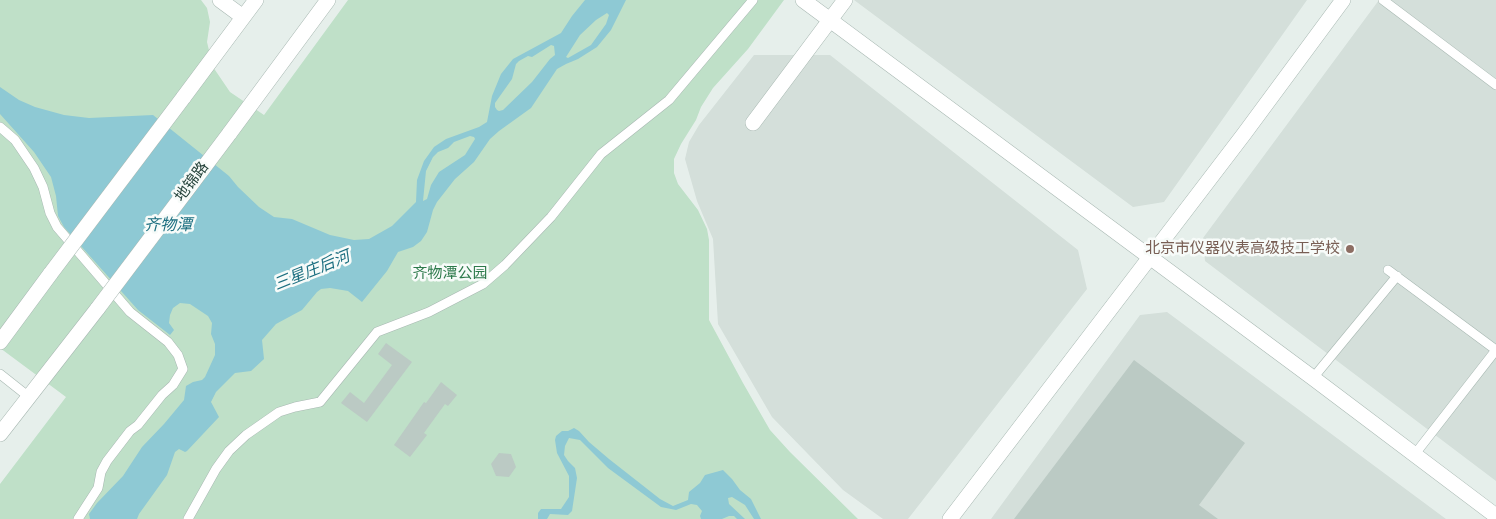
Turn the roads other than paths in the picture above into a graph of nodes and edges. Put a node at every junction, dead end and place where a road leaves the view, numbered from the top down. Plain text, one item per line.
1 (220, 0) edge
2 (256, 0) edge
3 (328, 0) edge
4 (753, 0) edge
5 (803, 0) edge
6 (845, 0) edge
7 (1343, 0) edge
8 (1383, 0) edge
9 (243, 17) junction
10 (830, 20) junction
11 (1496, 84) edge
12 (754, 123) dead end
13 (0, 127) edge
14 (1150, 257) junction
15 (1388, 270) dead end
16 (1397, 276) junction
17 (0, 342) edge
18 (1496, 350) edge
19 (0, 374) edge
20 (1313, 378) junction
21 (29, 397) junction
22 (0, 434) edge
23 (1415, 454) junction
24 (1496, 516) edge
25 (78, 519) edge
26 (188, 519) edge
27 (950, 519) edge

1 - 9 street
2 - 9 street
3 - 21 street, 地锦路, bridge
4 - 26 lane
5 - 10 street
6 - 10 street
7 - 14 street
8 - 11 lane
9 - 17 street, bridge
10 - 12 street
10 - 14 street
13 - 25 lane
14 - 20 street
14 - 27 street
15 - 16 lane
16 - 18 lane
16 - 20 lane
18 - 23 lane
19 - 21 lane
20 - 23 street
21 - 22 street, 地锦路
23 - 24 street

